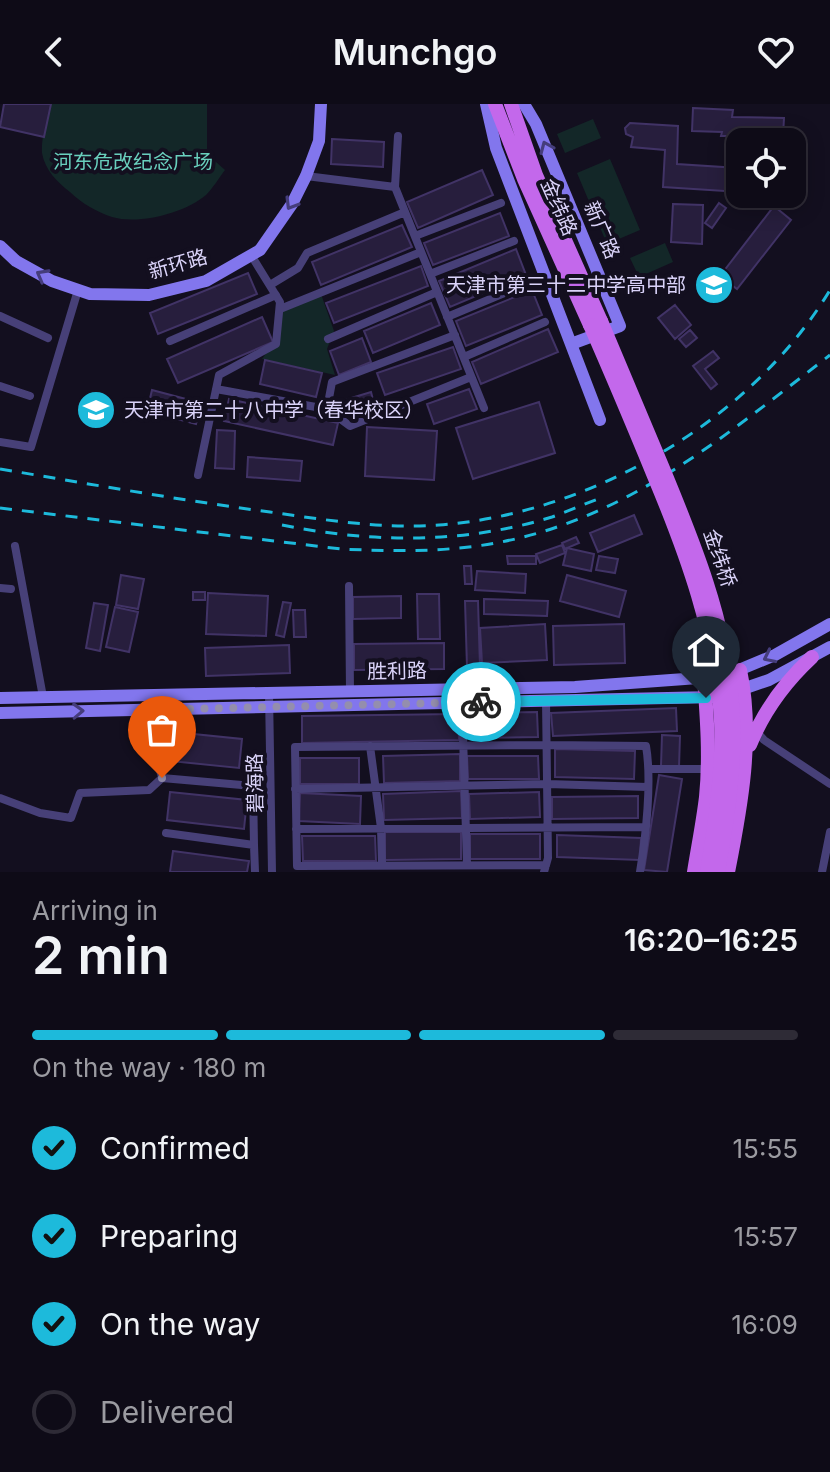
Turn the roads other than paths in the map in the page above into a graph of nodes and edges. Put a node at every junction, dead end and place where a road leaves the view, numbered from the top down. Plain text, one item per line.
1 (321, 104) edge
2 (486, 104) edge
3 (495, 104) edge
4 (511, 104) edge
5 (524, 104) edge
6 (398, 136) dead end
7 (306, 176) junction
8 (395, 187) junction
9 (501, 203) dead end
10 (405, 212) junction
11 (415, 236) junction
12 (514, 241) dead end
13 (0, 246) edge
14 (421, 252) junction
15 (251, 255) junction
16 (430, 274) junction
17 (531, 282) dead end
18 (270, 285) junction
19 (78, 290) junction
20 (437, 292) junction
21 (276, 295) junction
22 (280, 309) junction
23 (0, 316) edge
24 (447, 317) junction
25 (545, 322) dead end
26 (596, 323) junction
27 (455, 335) junction
28 (48, 338) dead end
29 (328, 339) dead end
30 (170, 341) dead end
31 (571, 344) junction
32 (464, 357) junction
33 (471, 377) junction
34 (0, 386) edge
35 (216, 389) junction
36 (30, 396) dead end
37 (484, 408) dead end
38 (327, 409) junction
39 (600, 420) dead end
40 (0, 442) edge
41 (198, 475) dead end
42 (15, 546) dead end
43 (349, 586) dead end
44 (0, 588) edge
45 (11, 589) dead end
46 (830, 624) edge
47 (830, 647) edge
48 (812, 657) junction
49 (740, 670) junction
50 (704, 678) junction
51 (744, 690) junction
52 (350, 692) junction
53 (43, 697) junction
54 (0, 698) edge
55 (706, 698) junction
56 (270, 700) junction
57 (546, 700) junction
58 (462, 703) junction
59 (746, 709) junction
60 (145, 710) junction
61 (0, 713) edge
62 (755, 731) junction
63 (464, 745) junction
64 (547, 745) junction
65 (370, 746) junction
66 (745, 757) junction
67 (649, 769) junction
68 (708, 769) junction
69 (162, 778) junction
70 (547, 784) junction
71 (830, 784) edge
72 (465, 786) junction
73 (375, 787) junction
74 (648, 787) junction
75 (295, 789) junction
76 (0, 798) edge
77 (645, 827) junction
78 (381, 828) junction
79 (466, 828) junction
80 (548, 828) junction
81 (296, 829) junction
82 (830, 832) edge
83 (166, 833) dead end
84 (254, 845) junction
85 (467, 865) junction
86 (385, 868) edge
87 (346, 869) edge
88 (434, 869) edge
89 (545, 869) edge
90 (255, 872) edge
91 (272, 872) edge
92 (640, 872) edge
93 (694, 872) edge
94 (707, 872) edge
95 (718, 872) edge
96 (728, 872) edge
97 (822, 872) edge

1 - 7 main road, 新环路
2 - 31 main road
3 - 26 main road, 金纬路
4 - 26 main road, 金纬路
31 -> 5 main road, 新广路
6 - 8 street
7 - 8 street
7 -> 15 main road, 新环路
8 - 10 street
9 - 11 street
10 - 11 street
10 - 18 street
11 - 14 street
12 - 16 street
19 -> 13 main road, 新环路
14 - 16 street
14 - 22 street
15 - 18 street
15 - 19 main road, 新环路
16 - 20 street
17 - 24 street
18 - 21 street
19 - 40 street
20 - 24 street
20 - 29 street
21 - 22 street
21 - 30 street
22 - 35 street
23 - 28 street
24 - 27 street
25 - 32 street
26 - 94 main road, 金纬桥, bridge
26 - 95 main road, 金纬桥, bridge
27 - 32 street
27 - 38 street
31 - 39 main road
32 - 33 street
33 - 37 street
33 - 38 street
34 - 36 street
35 - 38 street
35 - 41 street
42 - 53 street
43 - 52 street
44 - 45 street
46 -> 49 main road, 胜利路
47 - 48 main road, 胜利路
48 - 51 main road, 胜利路
48 - 62 main road
49 - 50 main road, 胜利路
49 - 51 main road
50 - 52 main road, 胜利路
50 - 55 main road
51 - 55 main road, 胜利路
51 - 59 main road
52 - 56 main road, 胜利路
53 - 54 main road, 胜利路
53 - 56 main road, 胜利路
55 - 57 main road, 胜利路
55 - 68 main road
56 - 58 main road, 胜利路
56 - 60 main road, 胜利路
56 - 91 street, 碧海路
57 - 58 main road, 胜利路
57 - 64 street
58 - 63 street
59 - 62 street
59 - 66 main road
61 -> 60 main road, 胜利路
60 - 69 street
62 - 66 main road
62 - 71 street
63 - 64 street
63 - 65 street
63 - 72 street
64 - 67 street
64 - 70 street
65 - 73 street
65 - 75 street
66 - 96 main road
67 - 68 street
67 - 74 street
68 - 93 main road
69 - 76 street
69 - 84 street
70 - 72 street
70 - 74 street
70 - 80 street
72 - 73 street
72 - 79 street
73 - 75 street
73 - 78 street
74 - 77 street
75 - 81 street
77 - 80 street
77 - 92 street
78 - 79 street
78 - 81 street
78 - 86 street
79 - 80 street
79 - 85 street
80 - 89 street
81 - 87 street
82 - 97 street
83 - 84 street
84 - 90 street
85 - 88 street
85 - 89 street
86 - 87 street
86 - 88 street

